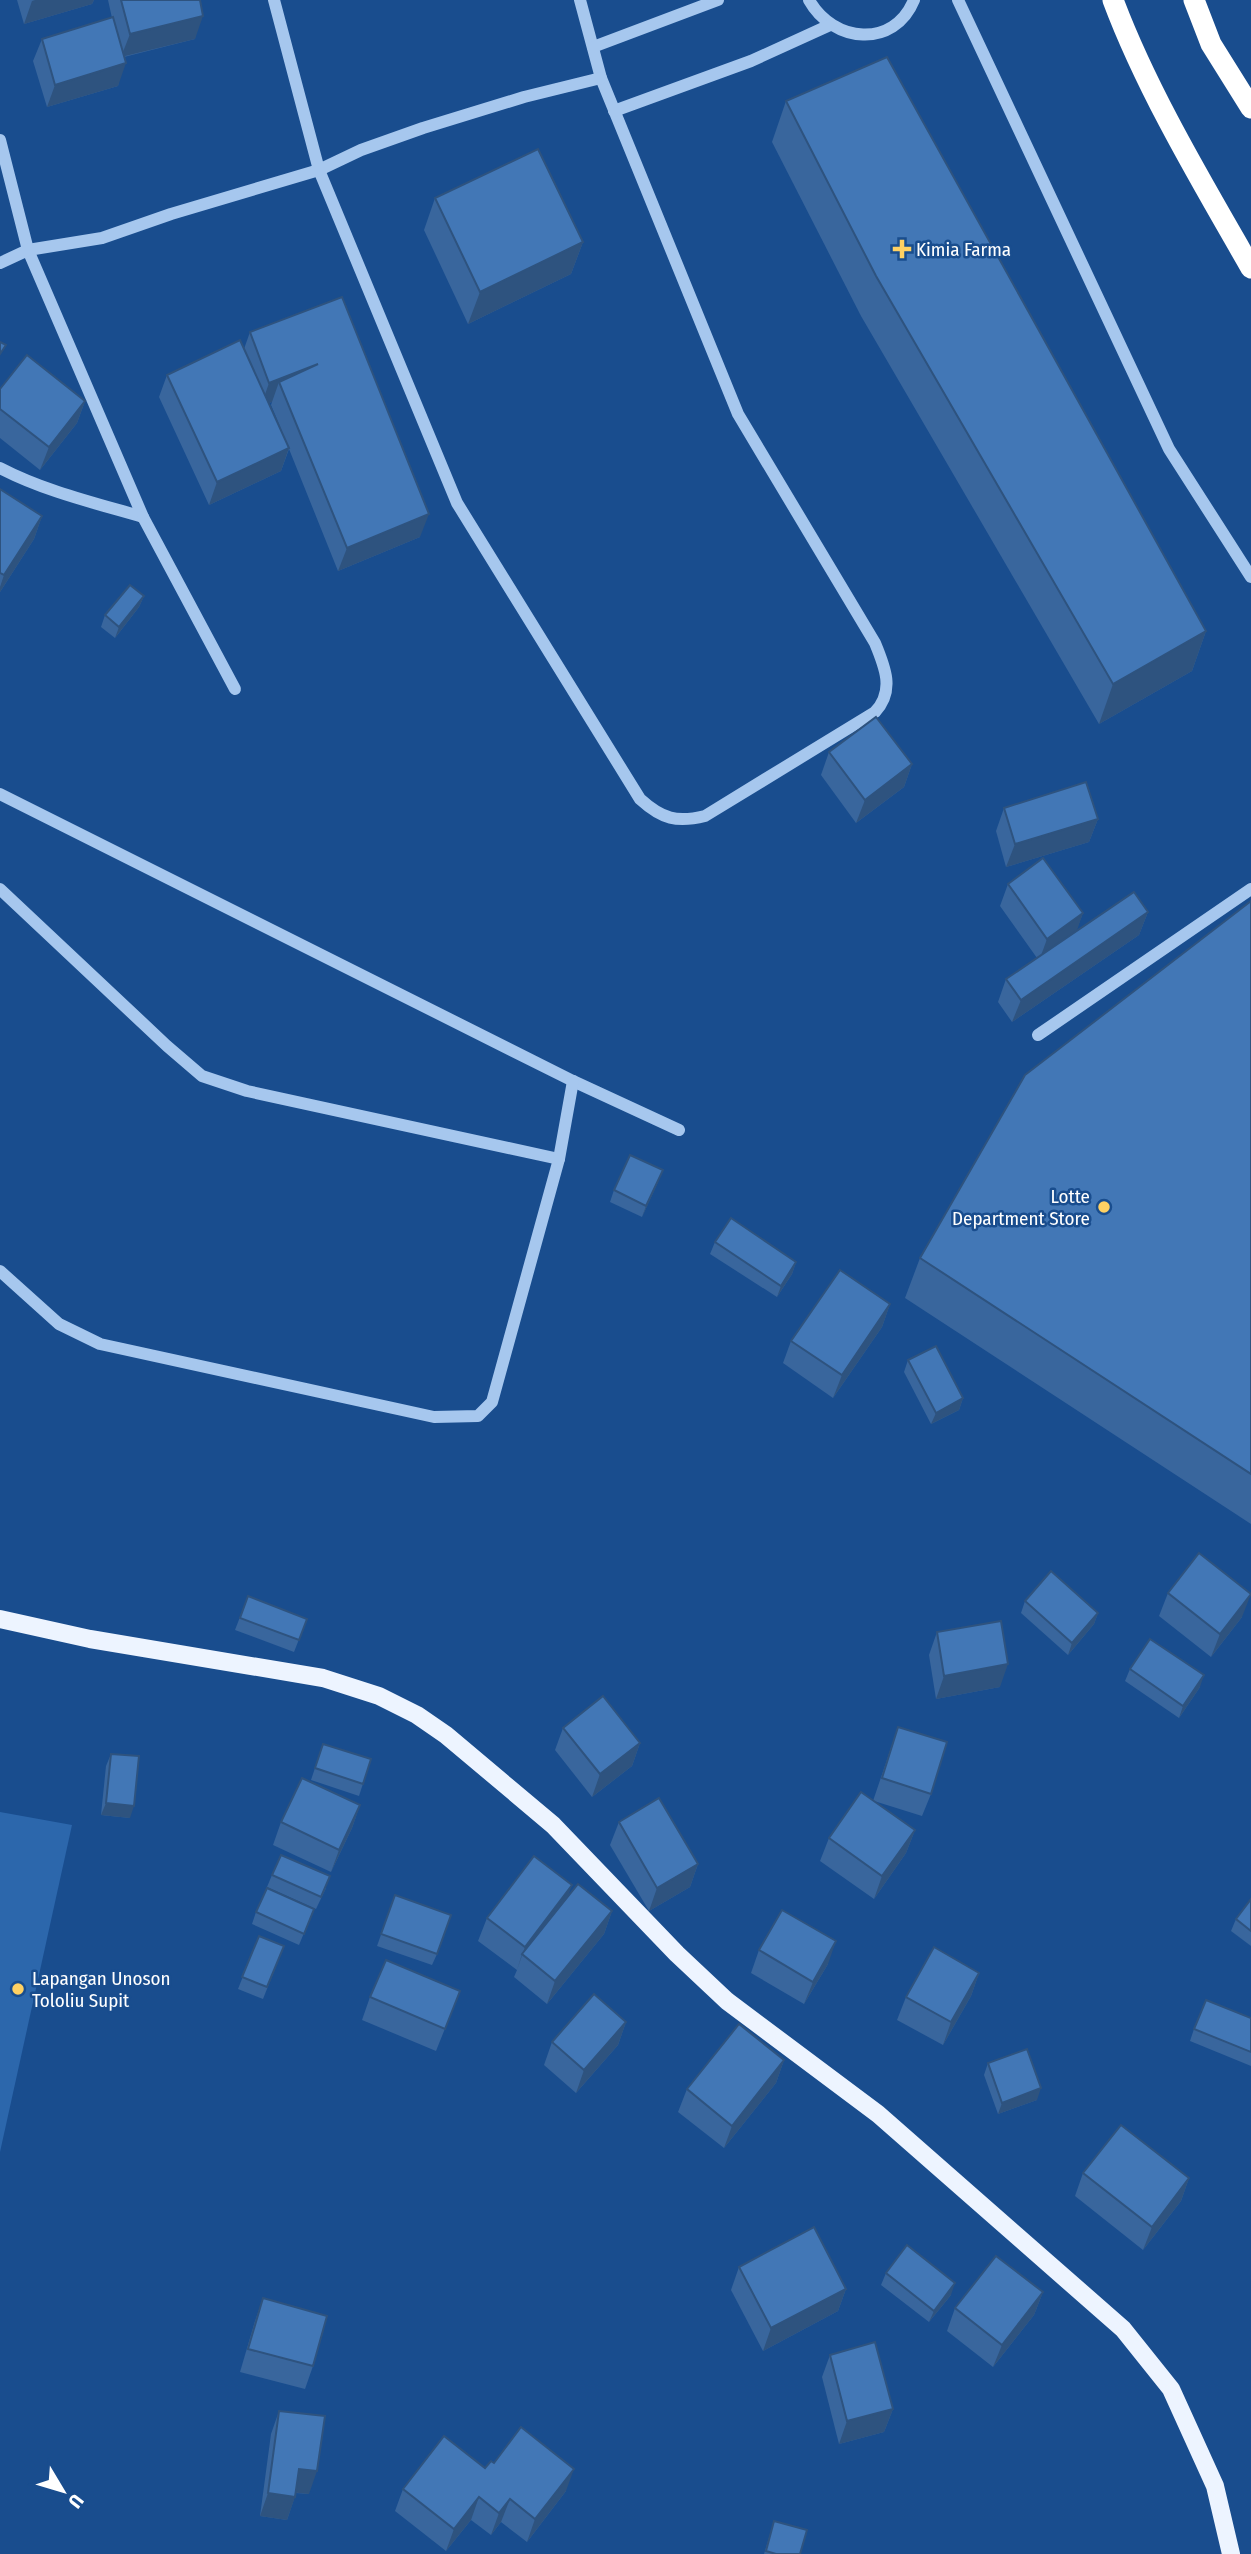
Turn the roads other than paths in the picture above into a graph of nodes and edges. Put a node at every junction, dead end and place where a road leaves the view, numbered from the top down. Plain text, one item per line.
1 (274, 0) edge
2 (580, 0) edge
3 (719, 0) edge
4 (809, 0) edge
5 (914, 0) edge
6 (958, 0) edge
7 (1113, 0) edge
8 (1194, 0) edge
9 (830, 25) junction
10 (593, 47) junction
11 (601, 78) junction
12 (1251, 108) edge
13 (614, 111) junction
14 (0, 140) edge
15 (319, 170) junction
16 (28, 250) junction
17 (0, 262) edge
18 (1251, 268) edge
19 (0, 468) edge
20 (143, 517) junction
21 (1251, 577) edge
22 (235, 690) dead end
23 (0, 794) edge
24 (1251, 889) edge
25 (0, 890) edge
26 (1038, 1035) dead end
27 (573, 1081) junction
28 (679, 1130) dead end
29 (559, 1159) junction
30 (0, 1271) edge
31 (0, 1619) edge
32 (1231, 2554) edge

1 - 15 street
2 - 10 street
3 - 10 street
4 - 9 street
5 - 9 street
6 - 21 street
7 - 18 highway
8 - 12 highway
9 - 13 street
10 - 11 street
11 - 13 street
11 - 15 street
13 - 15 street
14 - 16 street
15 - 16 street
16 - 17 street
16 - 20 street
19 - 20 street
20 - 22 street
23 - 27 street
24 - 26 street
25 - 29 street
27 - 28 street
27 - 29 street
29 - 30 street
31 - 32 main road

